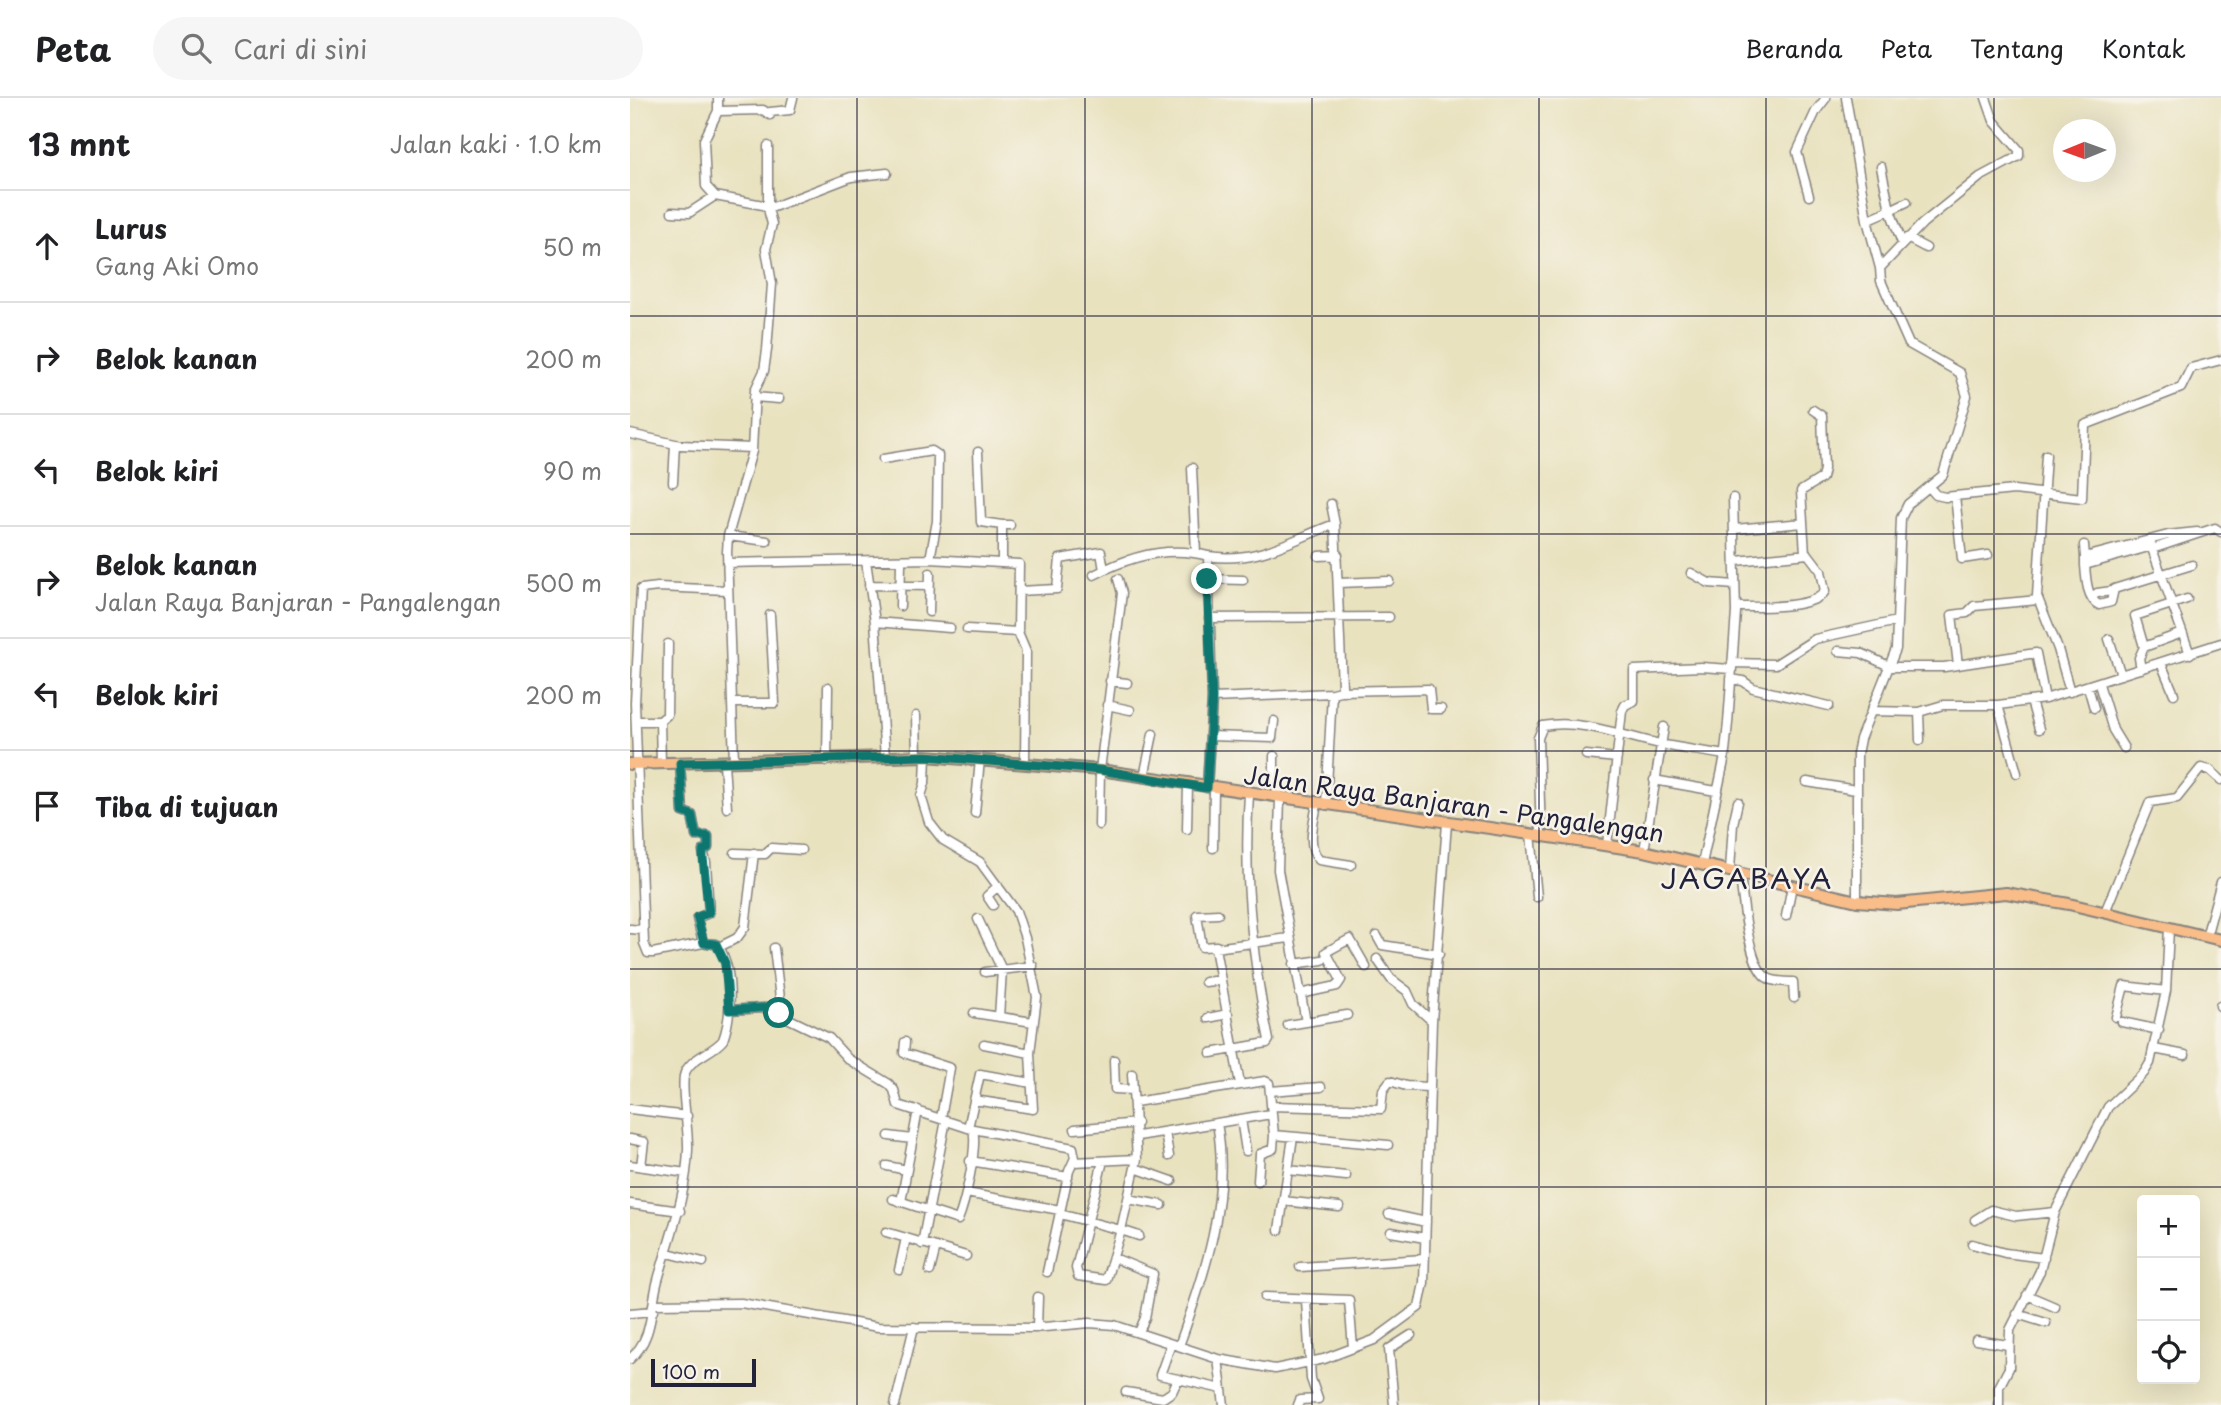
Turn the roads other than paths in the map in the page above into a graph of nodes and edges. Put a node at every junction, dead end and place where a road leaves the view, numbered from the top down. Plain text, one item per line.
1 (718, 98) edge
2 (793, 98) edge
3 (1826, 98) edge
4 (1846, 98) edge
5 (1986, 98) edge
6 (718, 111) junction
7 (768, 146) dead end
8 (1881, 167) dead end
9 (887, 173) dead end
10 (715, 196) junction
11 (1809, 196) dead end
12 (1907, 202) dead end
13 (768, 209) junction
14 (1890, 210) junction
15 (673, 212) dead end
16 (1867, 219) junction
17 (1904, 241) junction
18 (1926, 248) dead end
19 (1880, 268) junction
20 (2221, 360) edge
21 (754, 397) junction
22 (779, 399) dead end
23 (1813, 410) dead end
24 (630, 434) edge
25 (675, 444) junction
26 (752, 448) junction
27 (978, 452) dead end
28 (2046, 455) dead end
29 (883, 459) dead end
30 (1192, 468) dead end
31 (673, 482) dead end
32 (1929, 487) junction
33 (2046, 495) junction
34 (1955, 496) junction
35 (1732, 498) dead end
36 (1331, 504) dead end
37 (1803, 523) junction
38 (1335, 524) junction
39 (1735, 530) junction
40 (2221, 532) edge
41 (728, 536) junction
42 (767, 541) dead end
43 (2084, 545) dead end
44 (2151, 545) junction
45 (1196, 553) junction
46 (1805, 553) junction
47 (1338, 555) junction
48 (1988, 555) dead end
49 (1208, 556) junction
50 (1319, 556) dead end
51 (930, 559) junction
52 (866, 561) junction
53 (1736, 561) junction
54 (2085, 561) junction
55 (727, 563) junction
56 (1002, 563) junction
57 (901, 564) dead end
58 (2192, 565) dead end
59 (1104, 570) junction
60 (930, 573) dead end
61 (1691, 573) dead end
62 (1094, 575) dead end
63 (2162, 575) junction
64 (1118, 579) dead end
65 (1207, 579) junction
66 (1242, 580) dead end
67 (1389, 582) dead end
68 (1339, 583) junction
69 (869, 585) junction
70 (900, 585) junction
71 (1735, 585) junction
72 (929, 586) junction
73 (727, 590) junction
74 (1019, 591) junction
75 (2188, 599) dead end
76 (2038, 600) junction
77 (2172, 604) junction
78 (900, 606) dead end
79 (1737, 607) junction
80 (929, 612) dead end
81 (771, 615) dead end
82 (1340, 617) junction
83 (1389, 617) dead end
84 (1209, 618) junction
85 (1897, 621) junction
86 (876, 622) junction
87 (950, 628) dead end
88 (967, 629) dead end
89 (1018, 632) junction
90 (2182, 633) junction
91 (2109, 639) dead end
92 (2221, 643) edge
93 (668, 644) dead end
94 (2144, 647) junction
95 (1838, 651) dead end
96 (2190, 654) junction
97 (2161, 663) junction
98 (1958, 666) junction
99 (1891, 667) junction
100 (2141, 669) junction
101 (1731, 670) junction
102 (2121, 675) junction
103 (1110, 681) junction
104 (1127, 683) dead end
105 (2099, 684) junction
106 (828, 687) dead end
107 (2088, 687) junction
108 (1336, 692) junction
109 (2070, 692) junction
110 (2174, 694) dead end
111 (1212, 698) junction
112 (2045, 699) junction
113 (2031, 701) junction
114 (732, 703) junction
115 (1107, 705) junction
116 (1997, 705) junction
117 (1829, 706) dead end
118 (2094, 708) dead end
119 (1441, 709) dead end
120 (1130, 710) dead end
121 (1871, 711) junction
122 (1919, 712) junction
123 (916, 716) dead end
124 (636, 721) junction
125 (1274, 721) dead end
126 (660, 722) junction
127 (1664, 727) dead end
128 (2039, 729) dead end
129 (1153, 734) dead end
130 (1620, 735) junction
131 (1210, 736) junction
132 (1920, 740) dead end
133 (1660, 744) junction
134 (2124, 748) dead end
135 (1586, 755) dead end
136 (1725, 755) junction
137 (921, 756) junction
138 (1274, 756) dead end
139 (885, 757) junction
140 (1618, 758) junction
141 (980, 759) junction
142 (827, 761) junction
143 (729, 762) junction
144 (680, 763) junction
145 (1025, 763) junction
146 (634, 764) edge
147 (661, 764) junction
148 (1100, 770) junction
149 (2017, 773) dead end
150 (1144, 777) junction
151 (1654, 780) junction
152 (2221, 780) edge
153 (1807, 782) dead end
154 (1188, 785) junction
155 (1210, 788) junction
156 (1856, 790) junction
157 (1716, 791) junction
158 (1249, 794) junction
159 (1280, 798) junction
160 (1738, 802) dead end
161 (1322, 804) junction
162 (727, 808) dead end
163 (975, 813) dead end
164 (1447, 822) junction
165 (1099, 825) dead end
166 (1187, 829) dead end
167 (1536, 835) junction
168 (1607, 845) junction
169 (630, 847) edge
170 (640, 847) junction
171 (1213, 848) dead end
172 (801, 850) dead end
173 (1644, 851) junction
174 (735, 853) dead end
175 (754, 853) junction
176 (1702, 864) junction
177 (1351, 865) dead end
178 (1735, 871) junction
179 (2221, 882) edge
180 (998, 886) junction
181 (1792, 886) junction
182 (1537, 897) dead end
183 (1857, 901) junction
184 (993, 905) dead end
185 (2105, 912) junction
186 (1217, 914) dead end
187 (1786, 916) dead end
188 (978, 919) dead end
189 (2169, 928) junction
190 (630, 929) edge
191 (643, 930) junction
192 (1377, 936) dead end
193 (2206, 937) junction
194 (1289, 938) junction
195 (2221, 940) edge
196 (704, 943) junction
197 (1251, 944) junction
198 (1216, 946) junction
199 (719, 947) junction
200 (774, 948) dead end
201 (1439, 954) junction
202 (1377, 959) dead end
203 (1322, 960) dead end
204 (1294, 964) junction
205 (1033, 966) junction
206 (1366, 967) dead end
207 (1002, 970) junction
208 (985, 972) dead end
209 (1221, 980) junction
210 (1205, 982) dead end
211 (2166, 991) junction
212 (1300, 994) junction
213 (1794, 998) dead end
214 (779, 1007) junction
215 (729, 1010) junction
216 (974, 1013) dead end
217 (1228, 1014) junction
218 (1347, 1015) dead end
219 (999, 1017) junction
220 (1208, 1018) dead end
221 (1432, 1021) junction
222 (1033, 1022) junction
223 (1306, 1022) junction
224 (1288, 1025) dead end
225 (2159, 1030) junction
226 (905, 1042) dead end
227 (984, 1044) dead end
228 (1235, 1049) junction
229 (2154, 1049) junction
230 (1030, 1053) junction
231 (1211, 1053) dead end
232 (2185, 1055) dead end
233 (1114, 1060) dead end
234 (1132, 1073) dead end
235 (1032, 1083) junction
236 (1240, 1084) junction
237 (1321, 1087) dead end
238 (1429, 1087) junction
239 (1133, 1090) junction
240 (1270, 1091) junction
241 (974, 1100) junction
242 (1135, 1102) junction
243 (630, 1109) edge
244 (918, 1110) junction
245 (1271, 1110) junction
246 (687, 1116) junction
247 (943, 1119) junction
248 (1241, 1119) junction
249 (1137, 1123) junction
250 (1217, 1123) junction
251 (971, 1129) junction
252 (1075, 1129) dead end
253 (1165, 1132) junction
254 (1274, 1135) junction
255 (889, 1136) dead end
256 (1138, 1136) junction
257 (1293, 1137) junction
258 (630, 1139) edge
259 (912, 1139) junction
260 (1388, 1145) dead end
261 (1246, 1151) dead end
262 (1169, 1156) dead end
263 (970, 1161) junction
264 (1103, 1161) junction
265 (1074, 1162) junction
266 (1136, 1164) junction
267 (630, 1165) edge
268 (640, 1166) junction
269 (887, 1167) dead end
270 (906, 1170) junction
271 (1288, 1170) junction
272 (686, 1173) junction
273 (1346, 1176) dead end
274 (1068, 1177) junction
275 (1172, 1181) dead end
276 (1258, 1181) dead end
277 (966, 1193) junction
278 (1128, 1199) junction
279 (1283, 1201) junction
280 (630, 1204) edge
281 (1161, 1205) dead end
282 (1339, 1207) dead end
283 (680, 1211) junction
284 (930, 1212) junction
285 (1060, 1212) junction
286 (2056, 1212) junction
287 (1389, 1214) dead end
288 (1975, 1220) dead end
289 (1087, 1221) junction
290 (1426, 1222) junction
291 (1121, 1230) junction
292 (1279, 1230) dead end
293 (886, 1232) dead end
294 (1391, 1232) dead end
295 (1139, 1236) dead end
296 (906, 1238) junction
297 (1425, 1238) junction
298 (922, 1244) junction
299 (1972, 1244) dead end
300 (936, 1247) junction
301 (668, 1253) junction
302 (966, 1256) dead end
303 (1114, 1258) junction
304 (2044, 1258) junction
305 (1424, 1259) junction
306 (703, 1262) dead end
307 (1300, 1266) dead end
308 (899, 1270) dead end
309 (930, 1271) dead end
310 (1047, 1272) dead end
311 (2027, 1296) junction
312 (1038, 1297) dead end
313 (1265, 1297) dead end
314 (1306, 1300) junction
315 (2055, 1307) dead end
316 (654, 1308) junction
317 (630, 1313) edge
318 (2017, 1314) junction
319 (2046, 1323) dead end
320 (914, 1327) junction
321 (1037, 1328) junction
322 (1139, 1332) junction
323 (1411, 1335) dead end
324 (1976, 1340) dead end
325 (1175, 1345) junction
326 (2008, 1345) junction
327 (1353, 1348) junction
328 (630, 1359) edge
329 (1219, 1359) junction
330 (1309, 1362) junction
331 (1178, 1379) junction
332 (1222, 1390) junction
333 (1126, 1392) dead end
334 (895, 1405) edge
335 (1224, 1405) edge
336 (1298, 1405) edge
337 (1394, 1405) edge
338 (1998, 1405) edge

1 - 6 street
2 - 6 street
3 - 11 street
4 - 16 street
5 - 17 street
6 - 10 street
7 - 13 street
8 - 14 street
9 - 13 street
10 - 13 street
10 - 15 street
12 - 14 street
13 - 21 street
14 - 16 street
14 - 17 street
16 - 19 street
17 - 18 street
17 - 19 street
19 - 32 street
20 - 33 street
21 - 22 street
21 - 26 street
23 - 37 street
24 - 25 street
25 - 26 street
25 - 31 street
26 - 41 street
27 - 56 street
28 - 33 street
29 - 51 street
30 - 45 street
32 - 34 street
32 - 85 street
33 - 34 street
33 - 76 street
34 - 48 street
35 - 39 street
36 - 38 street
37 - 39 street
37 - 46 street
38 - 47 street
38 - 49 street
39 - 53 street
40 - 44 street
41 - 42 street
41 - 55 street
43 - 54 street
44 - 54 street
44 - 63 street
45 - 49 street
45 - 59 street
46 - 53 street
46 - 79 street
47 - 50 street
47 - 68 street
49 - 65 street
51 - 52 street
51 - 56 street
52 - 55 street
52 - 69 street
53 - 71 street
54 - 63 street
55 - 73 street
56 - 74 street
57 - 70 street
58 - 63 street
59 - 62 street
59 - 74 street
60 - 72 street
61 - 71 street
63 - 77 street
64 - 103 street
65 - 66 street
65 - 84 street
67 - 68 street
68 - 82 street
69 - 70 street
69 - 86 street
70 - 72 street
70 - 78 street
71 - 79 street
72 - 80 street
73 - 114 street
73 - 124 street
74 - 89 street
75 - 77 street
76 - 98 street
76 - 109 street
77 - 90 street
77 - 94 street
79 - 101 street
81 - 114 street
82 - 83 street
82 - 84 street
82 - 108 street
84 - 111 street
85 - 99 street
85 - 101 street
86 - 87 street
86 - 139 street
88 - 89 street
89 - 145 street
90 - 94 street
90 - 96 street
91 - 102 street
92 - 96 street
93 - 126 street
94 - 100 street
95 - 99 street
96 - 97 street
97 - 100 street
97 - 110 street
98 - 99 street
98 - 112 street
99 - 121 street
100 - 102 street
101 - 117 street
101 - 130 street
101 - 136 street
102 - 105 street
103 - 104 street
103 - 115 street
105 - 107 street
105 - 134 street
106 - 142 street
107 - 109 street
107 - 118 street
108 - 111 street
108 - 119 street
108 - 161 street
109 - 112 street
111 - 131 street
112 - 113 street
113 - 116 street
113 - 128 street
114 - 143 street
115 - 120 street
115 - 148 street
116 - 122 street
116 - 149 street
121 - 122 street
121 - 156 street
122 - 132 street
123 - 137 street
124 - 126 street
124 - 146 street
125 - 131 street
126 - 147 street
127 - 133 street
129 - 150 street
130 - 133 street
130 - 140 street
130 - 167 street
131 - 155 street
133 - 136 street
133 - 151 street
135 - 140 street
136 - 157 street
137 - 139 main road, Jalan Raya Banjaran - Pangalengan
137 - 141 main road, Jalan Raya Banjaran - Pangalengan
137 - 180 street
138 - 159 street
139 - 142 main road, Jalan Raya Banjaran - Pangalengan
140 - 168 street
141 - 145 main road, Jalan Raya Banjaran - Pangalengan
141 - 163 street
142 - 143 main road, Jalan Raya Banjaran - Pangalengan
143 - 144 main road, Jalan Raya Banjaran - Pangalengan
143 - 162 street
144 - 147 main road, Jalan Raya Banjaran - Pangalengan
144 - 196 street
145 - 148 main road, Jalan Raya Banjaran - Pangalengan
146 - 147 main road, Jalan Raya Banjaran - Pangalengan
146 - 170 street
148 - 150 main road, Jalan Raya Banjaran - Pangalengan
148 - 165 street
150 - 154 main road, Jalan Raya Banjaran - Pangalengan
151 - 157 street
151 - 173 street
152 - 185 street
153 - 156 street
154 - 155 main road, Jalan Raya Banjaran - Pangalengan
154 - 166 street
155 - 158 main road, Jalan Raya Banjaran - Pangalengan
155 - 171 street
156 - 183 street
157 - 176 street
158 - 159 main road, Jalan Raya Banjaran - Pangalengan
158 - 197 street
159 - 161 main road, Jalan Raya Banjaran - Pangalengan
159 - 194 street
160 - 178 street
161 - 164 main road, Jalan Raya Banjaran - Pangalengan
161 - 177 street
164 - 167 main road, Jalan Raya Banjaran - Pangalengan
164 - 201 street
167 - 168 main road, Jalan Raya Banjaran - Pangalengan
167 - 182 street
168 - 173 main road, Jalan Raya Banjaran - Pangalengan
169 - 170 street
170 - 191 street
172 - 175 street
173 - 176 main road, Jalan Raya Banjaran - Pangalengan
174 - 175 street
175 - 199 street
176 - 178 main road, Jalan Raya Banjaran - Pangalengan
178 - 181 main road, Jalan Raya Banjaran - Pangalengan
178 - 213 street
179 - 193 street
180 - 184 street
180 - 205 street
181 - 183 main road, Jalan Raya Banjaran - Pangalengan
181 - 187 street
183 - 185 main road, Jalan Raya Banjaran - Pangalengan
185 - 189 main road, Jalan Raya Banjaran - Pangalengan
186 - 198 street
188 - 207 street
189 - 193 main road, Jalan Raya Banjaran - Pangalengan
189 - 211 street
190 - 191 street
191 - 196 street
192 - 201 street
193 - 195 main road, Jalan Raya Banjaran - Pangalengan
194 - 197 street
194 - 204 street
196 - 199 street
197 - 198 street
197 - 228 street
198 - 209 street
199 - 215 street
200 - 214 street
201 - 221 street
202 - 221 street
203 - 204 street
204 - 212 street
205 - 207 street
205 - 222 street
206 - 212 street
207 - 208 street
207 - 219 street
209 - 210 street
209 - 217 street
211 - 225 street
211 - 225 street
212 - 223 street
214 - 215 street
214 - 244 street
215 - 246 street
216 - 219 street
217 - 220 street
217 - 228 street
218 - 223 street
219 - 222 street
221 - 238 street
222 - 230 street
223 - 224 street
225 - 229 street
226 - 247 street
227 - 230 street
228 - 231 street
228 - 236 street
229 - 232 street
229 - 286 street
230 - 235 street
233 - 239 street
234 - 239 street
235 - 241 street
235 - 241 street
236 - 240 street
236 - 242 street
237 - 240 street
238 - 245 street
238 - 290 street
239 - 242 street
240 - 245 street
241 - 251 street
242 - 249 street
243 - 246 street
244 - 247 street
244 - 259 street
245 - 248 street
245 - 254 street
246 - 272 street
247 - 251 street
247 - 284 street
248 - 250 street
248 - 261 street
249 - 252 street
249 - 256 street
250 - 253 street
250 - 325 street
251 - 263 street
251 - 265 street
253 - 256 street
253 - 262 street
254 - 257 street
254 - 276 street
255 - 259 street
256 - 266 street
257 - 260 street
257 - 271 street
258 - 268 street
259 - 270 street
263 - 274 street
263 - 277 street
264 - 265 street
264 - 266 street
264 - 289 street
265 - 274 street
266 - 275 street
266 - 278 street
267 - 268 street
268 - 272 street
269 - 270 street
270 - 284 street
271 - 273 street
271 - 279 street
272 - 283 street
274 - 285 street
277 - 284 street
277 - 285 street
278 - 281 street
278 - 291 street
279 - 282 street
279 - 292 street
280 - 283 street
283 - 301 street
284 - 298 street
285 - 289 street
285 - 310 street
286 - 288 street
286 - 304 street
287 - 290 street
289 - 291 street
289 - 303 street
290 - 297 street
291 - 295 street
291 - 303 street
293 - 296 street
294 - 297 street
296 - 298 street
296 - 308 street
297 - 305 street
298 - 300 street
299 - 304 street
300 - 302 street
300 - 309 street
301 - 306 street
301 - 316 street
303 - 322 street
304 - 311 street
305 - 307 street
305 - 327 street
311 - 315 street
311 - 318 street
312 - 321 street
313 - 314 street
314 - 327 street
314 - 330 street
316 - 317 street
316 - 320 street
316 - 328 street
318 - 319 street
318 - 326 street
320 - 321 street
320 - 334 street
321 - 322 street
322 - 325 street
323 - 337 street
324 - 326 street
325 - 329 street
325 - 331 street
326 - 338 street
327 - 330 street
329 - 330 street
329 - 332 street
330 - 336 street
331 - 332 street
331 - 333 street
332 - 335 street

